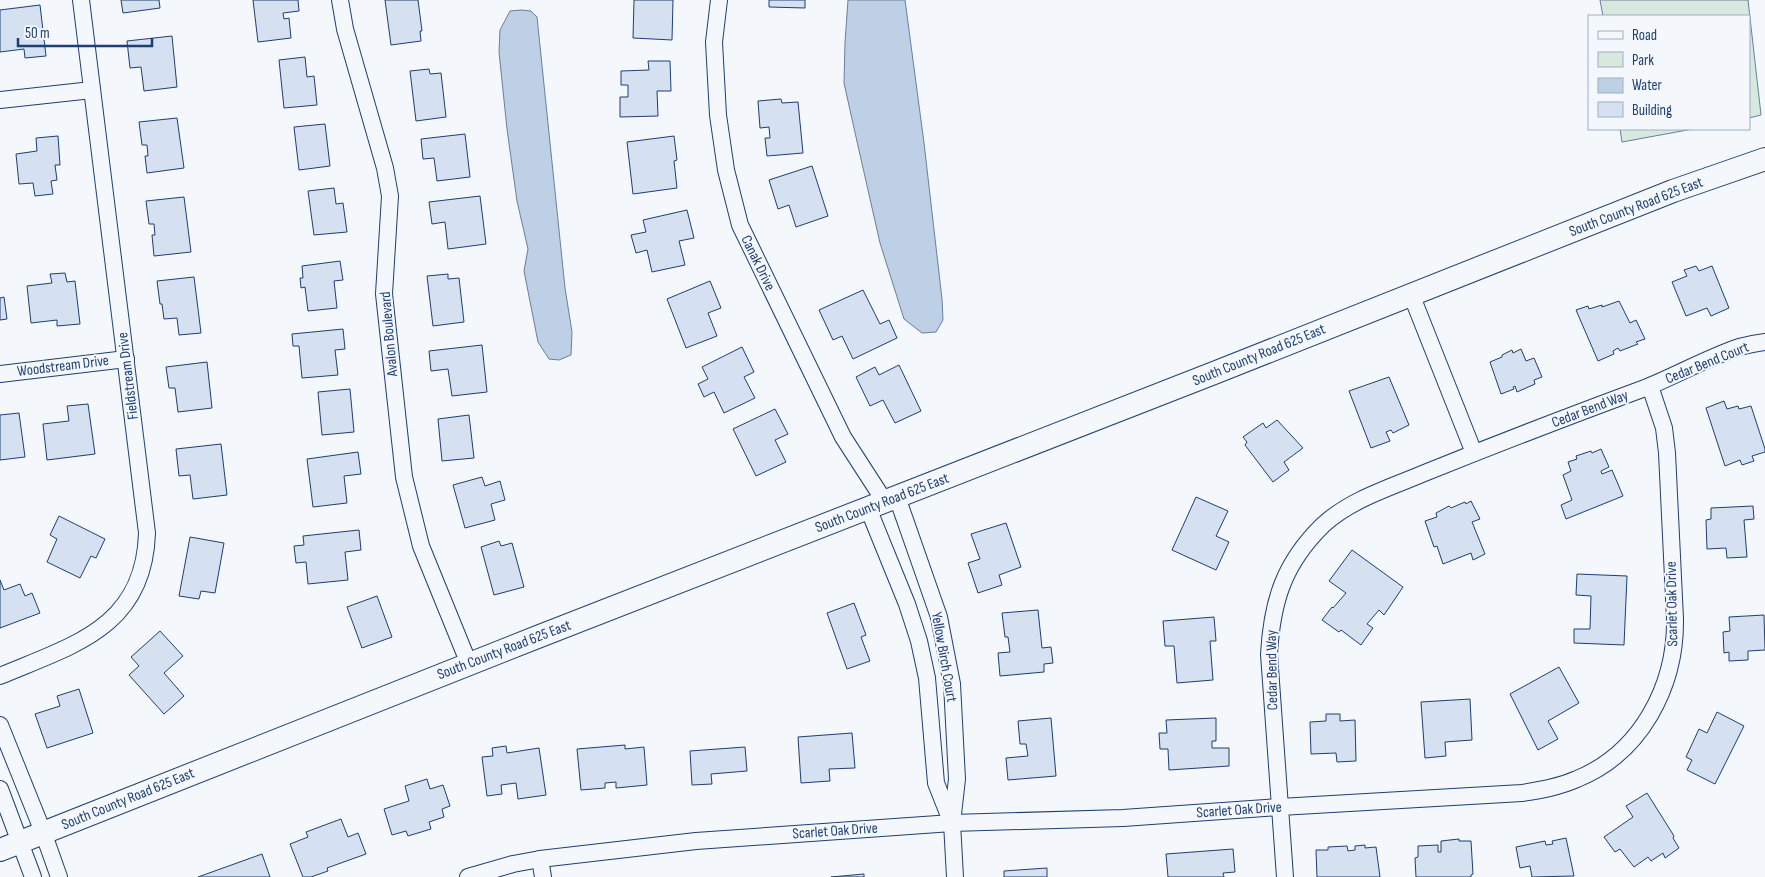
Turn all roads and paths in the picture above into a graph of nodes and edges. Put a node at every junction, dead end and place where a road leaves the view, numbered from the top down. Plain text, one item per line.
1 (81, 0) edge
2 (340, 0) edge
3 (719, 0) edge
4 (92, 90) junction
5 (0, 100) edge
6 (1765, 159) edge
7 (1410, 294) junction
8 (1765, 342) edge
9 (126, 359) junction
10 (0, 374) edge
11 (1650, 386) junction
12 (1474, 453) junction
13 (883, 502) junction
14 (469, 664) junction
15 (0, 676) edge
16 (0, 725) edge
17 (0, 789) edge
18 (1280, 807) junction
19 (952, 823) junction
20 (43, 832) junction
21 (21, 842) junction
22 (0, 850) edge
23 (540, 859) junction
24 (33, 877) edge
25 (59, 877) edge
26 (468, 877) edge
27 (543, 877) edge
28 (955, 877) edge
29 (1285, 877) edge

1 - 4 street, Fieldstream Drive
2 - 14 street, Avalon Boulevard
3 - 13 street, Canak Drive
4 - 5 street
4 - 9 street, Fieldstream Drive
6 - 7 street, South County Road 625 East
7 - 12 street
7 - 13 street, South County Road 625 East
8 - 11 street, Cedar Bend Court
9 - 10 street, Woodstream Drive
9 - 15 street, Fieldstream Drive
11 - 12 street, Cedar Bend Way
11 - 18 street, Scarlet Oak Drive
12 - 18 street, Cedar Bend Way
13 - 14 street, South County Road 625 East
13 - 19 street, Yellow Birch Court
13 - 19 street, Yellow Birch Court
14 - 20 street, South County Road 625 East
16 - 20 street
17 - 21 street
18 - 19 street, Scarlet Oak Drive
18 - 29 street, Cedar Bend Way
19 - 23 street, Scarlet Oak Drive
19 - 28 street, Yellow Birch Court
20 - 21 street, South County Road 625 East
20 - 25 street
21 - 22 street, South County Road 625 East
21 - 24 street
23 - 26 street, Scarlet Oak Drive
23 - 27 street

